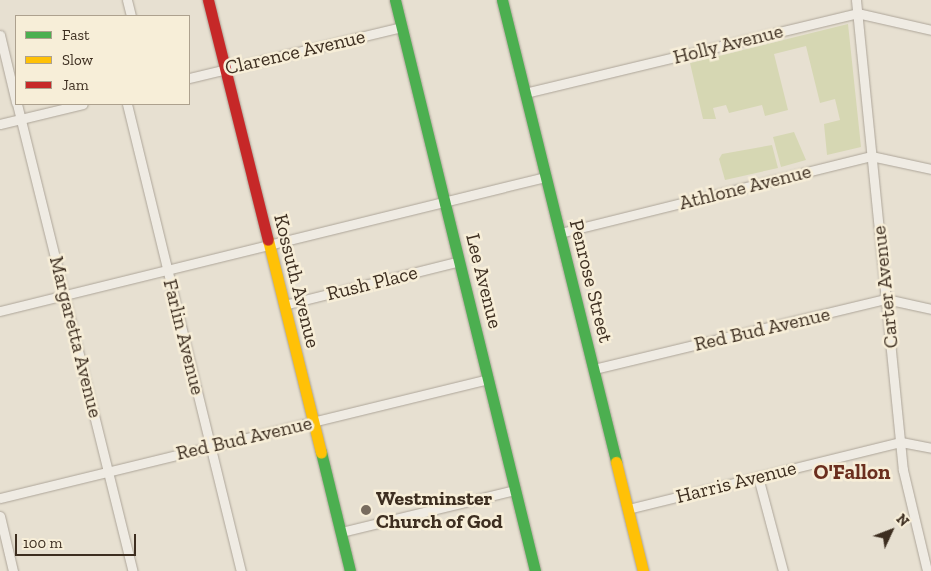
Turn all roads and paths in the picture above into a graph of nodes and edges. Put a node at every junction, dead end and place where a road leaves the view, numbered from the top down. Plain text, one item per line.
1 (127, 0) edge
2 (208, 0) edge
3 (395, 0) edge
4 (502, 0) edge
5 (856, 0) edge
6 (857, 13) junction
7 (131, 15) edge
8 (402, 27) junction
9 (931, 30) edge
10 (0, 35) edge
11 (225, 68) junction
12 (190, 78) edge
13 (525, 93) junction
14 (15, 99) edge
15 (16, 105) edge
16 (79, 105) edge
17 (127, 105) edge
18 (20, 119) junction
19 (0, 124) edge
20 (871, 156) junction
21 (931, 169) edge
22 (546, 177) junction
23 (445, 201) junction
24 (560, 233) junction
25 (269, 244) junction
26 (460, 261) junction
27 (168, 269) junction
28 (66, 294) junction
29 (886, 299) junction
30 (284, 305) junction
31 (931, 309) edge
32 (0, 311) edge
33 (594, 369) junction
34 (488, 379) junction
35 (312, 422) junction
36 (901, 442) junction
37 (210, 446) junction
38 (931, 448) edge
39 (108, 470) junction
40 (758, 476) junction
41 (515, 490) junction
42 (0, 498) edge
43 (628, 509) junction
44 (0, 516) edge
45 (341, 532) junction
46 (13, 571) edge
47 (133, 571) edge
48 (241, 571) edge
49 (350, 571) edge
50 (535, 571) edge
51 (643, 571) edge
52 (783, 571) edge
53 (927, 571) edge

1 - 7 street
2 - 11 street, Kossuth Avenue
3 - 8 street, Lee Avenue
4 - 13 street, Penrose Street
5 - 6 street, Carter Avenue
6 - 9 street, Holly Avenue
6 - 13 street, Holly Avenue
6 - 20 street, Carter Avenue
8 - 11 street, Clarence Avenue
8 - 23 street, Lee Avenue
10 - 14 street, Margaretta Avenue
11 - 12 street, Clarence Avenue
11 - 25 street, Kossuth Avenue
13 - 22 street, Penrose Street
15 - 18 street, Margaretta Avenue
16 - 18 street
17 - 27 street, Farlin Avenue
18 - 19 street
18 - 28 street, Margaretta Avenue
20 - 21 street, Athlone Avenue
20 - 24 street, Athlone Avenue
20 - 29 street, Carter Avenue
22 - 23 street
22 - 24 street, Penrose Street
23 - 25 street
23 - 26 street, Lee Avenue
24 - 33 street, Penrose Street
25 - 27 street
25 - 30 street, Kossuth Avenue
26 - 30 street, Rush Place
26 - 34 street, Lee Avenue
27 - 28 street
27 - 37 street, Farlin Avenue
28 - 32 street
28 - 39 street, Margaretta Avenue
29 - 31 street, Red Bud Avenue
29 - 33 street, Red Bud Avenue
29 - 36 street, Carter Avenue
30 - 35 street, Kossuth Avenue
33 - 43 street, Penrose Street
34 - 35 street, Red Bud Avenue
34 - 41 street, Lee Avenue
35 - 37 street, Red Bud Avenue
35 - 45 street, Kossuth Avenue
36 - 38 street, Harris Avenue
36 - 40 street, Harris Avenue
36 - 53 street, Carter Avenue
37 - 39 street, Red Bud Avenue
37 - 48 street, Farlin Avenue
39 - 42 street, Red Bud Avenue
39 - 47 street, Margaretta Avenue
40 - 43 street, Harris Avenue
40 - 52 street
41 - 45 street
41 - 50 street, Lee Avenue
43 - 51 street, Penrose Street
44 - 46 street
45 - 49 street, Kossuth Avenue

